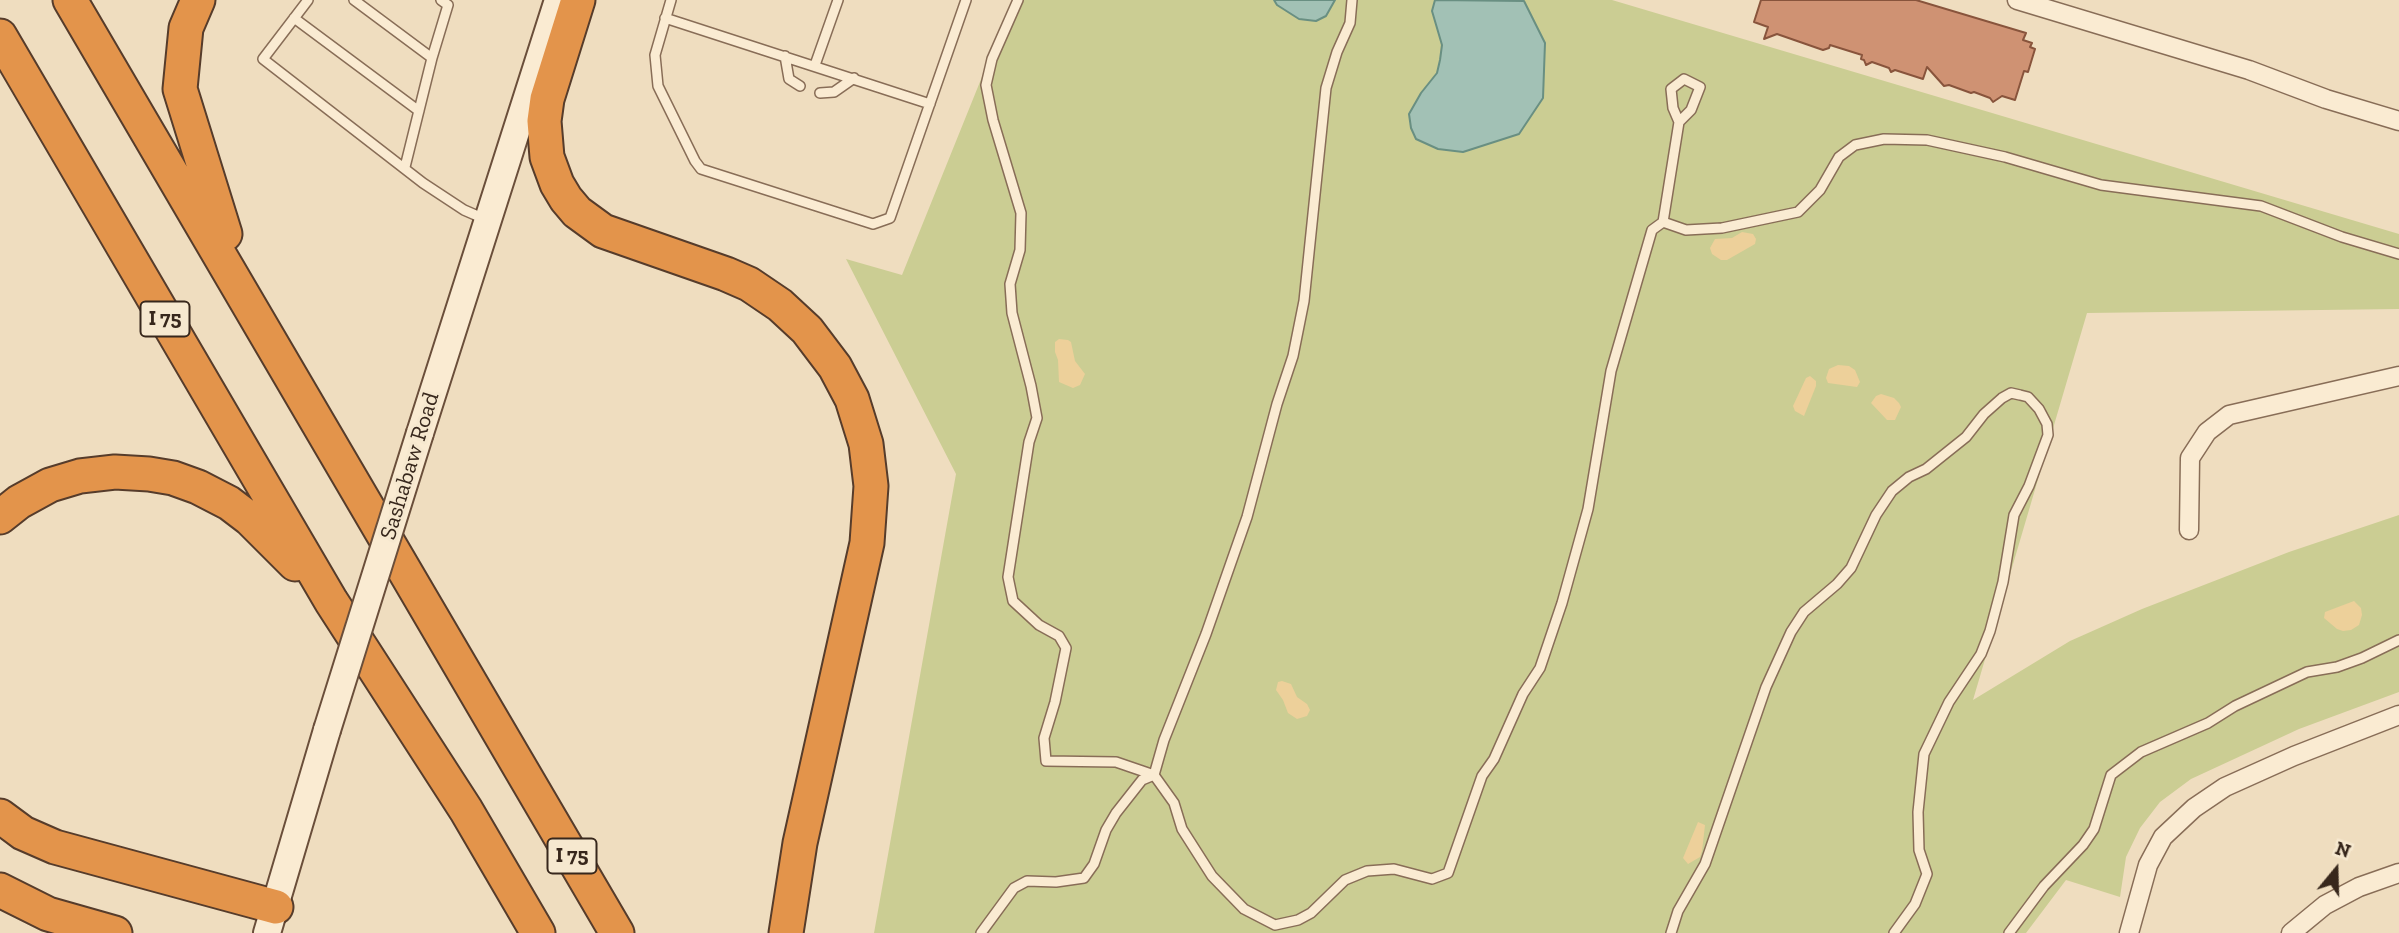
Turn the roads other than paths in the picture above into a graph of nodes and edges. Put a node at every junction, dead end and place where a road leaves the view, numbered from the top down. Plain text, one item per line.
1 (70, 0) edge
2 (198, 0) edge
3 (308, 0) edge
4 (354, 0) edge
5 (441, 0) edge
6 (558, 0) edge
7 (578, 0) edge
8 (671, 0) edge
9 (838, 0) edge
10 (966, 0) edge
11 (1018, 0) edge
12 (1352, 0) edge
13 (2017, 0) edge
14 (294, 18) junction
15 (665, 18) junction
16 (0, 36) edge
17 (785, 56) junction
18 (432, 58) junction
19 (815, 65) junction
20 (854, 78) junction
21 (800, 86) dead end
22 (820, 93) dead end
23 (930, 104) junction
24 (419, 111) junction
25 (2399, 121) edge
26 (1679, 122) dead end
27 (405, 167) junction
28 (489, 220) junction
29 (1663, 222) junction
30 (2399, 254) edge
31 (261, 324) junction
32 (2399, 376) edge
33 (0, 517) edge
34 (2189, 530) dead end
35 (331, 601) junction
36 (2399, 640) edge
37 (2399, 715) edge
38 (1154, 775) junction
39 (0, 816) edge
40 (2399, 873) edge
41 (0, 890) edge
42 (272, 920) edge
43 (115, 933) edge
44 (538, 933) edge
45 (617, 933) edge
46 (786, 933) edge
47 (981, 933) edge
48 (1671, 933) edge
49 (1894, 933) edge
50 (2009, 933) edge
51 (2129, 933) edge
52 (2291, 933) edge

1 - 31 highway, I 75
2 - 31 highway
3 - 14 lane
4 - 18 lane
5 - 18 lane
6 - 28 main road, Sashabaw Road
7 - 46 highway
8 - 15 lane
9 - 19 lane
10 - 23 lane
11 - 38 lane
12 - 38 lane
13 - 25 street
14 - 24 lane
14 - 27 lane
15 - 17 lane
15 - 23 lane
16 - 35 highway, I 75
17 - 19 lane
17 - 21 lane
18 - 24 lane
19 - 20 lane
20 - 22 lane
20 - 23 lane
24 - 27 lane
26 - 29 lane
27 - 28 lane
28 - 42 main road, Sashabaw Road, bridge
29 - 30 lane
29 - 38 lane
31 - 45 highway, I 75
32 - 34 street
33 - 35 highway
35 - 44 highway, I 75
36 - 50 lane
37 - 51 street
38 - 47 lane
39 - 42 highway
40 - 52 street
41 - 43 highway
48 - 49 lane

